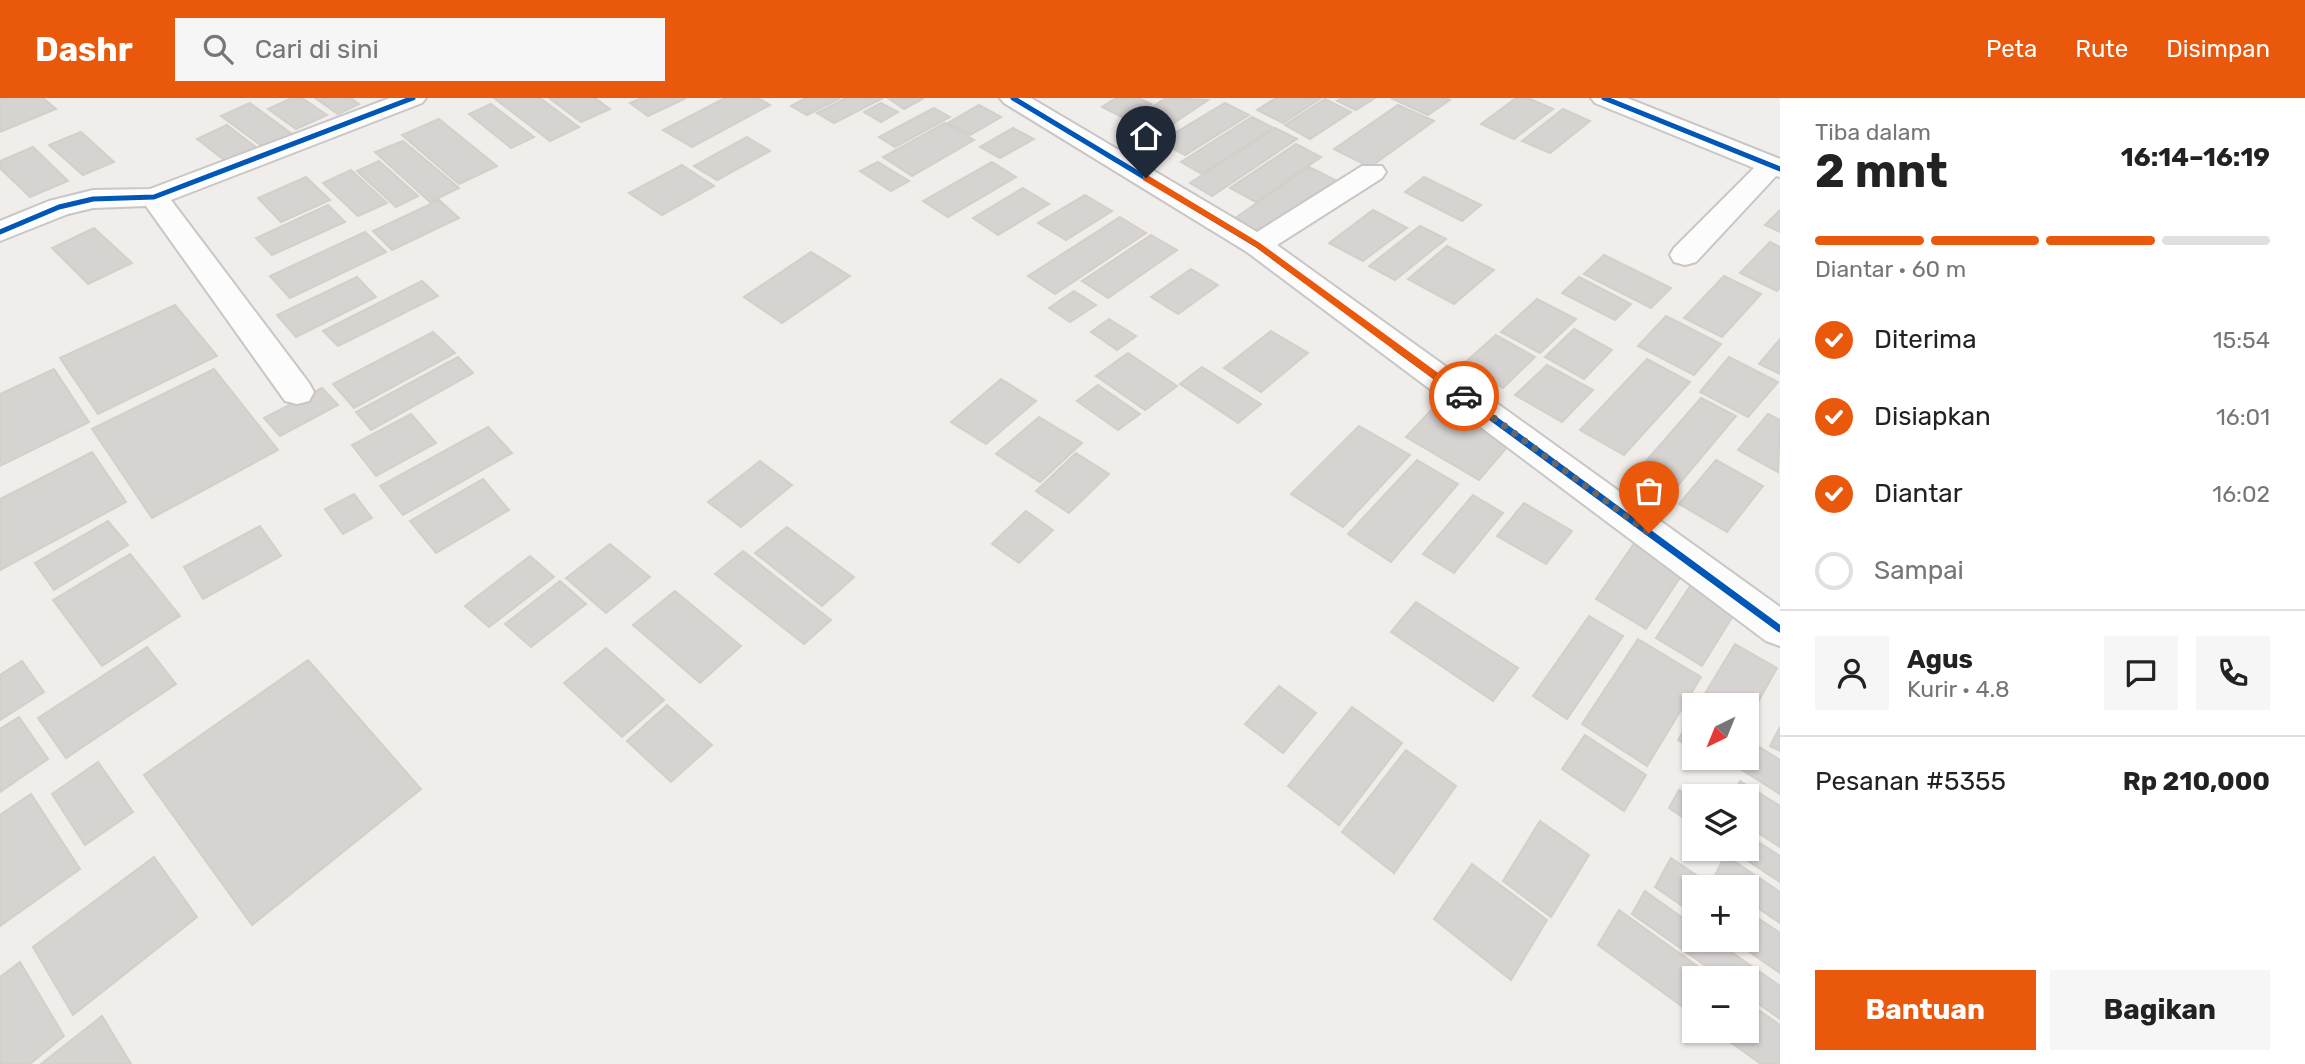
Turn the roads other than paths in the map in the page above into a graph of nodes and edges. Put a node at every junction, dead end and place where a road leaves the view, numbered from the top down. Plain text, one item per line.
1 (413, 98) edge
2 (1013, 98) edge
3 (1604, 98) edge
4 (1775, 167) edge
5 (1372, 172) dead end
6 (154, 197) junction
7 (0, 232) edge
8 (1257, 244) junction
9 (1685, 256) dead end
10 (297, 392) dead end
11 (1780, 629) edge

1 - 6 street
2 - 8 street
3 - 4 street
4 - 9 street
5 - 8 street
6 - 7 street
6 - 10 street
8 - 11 street

